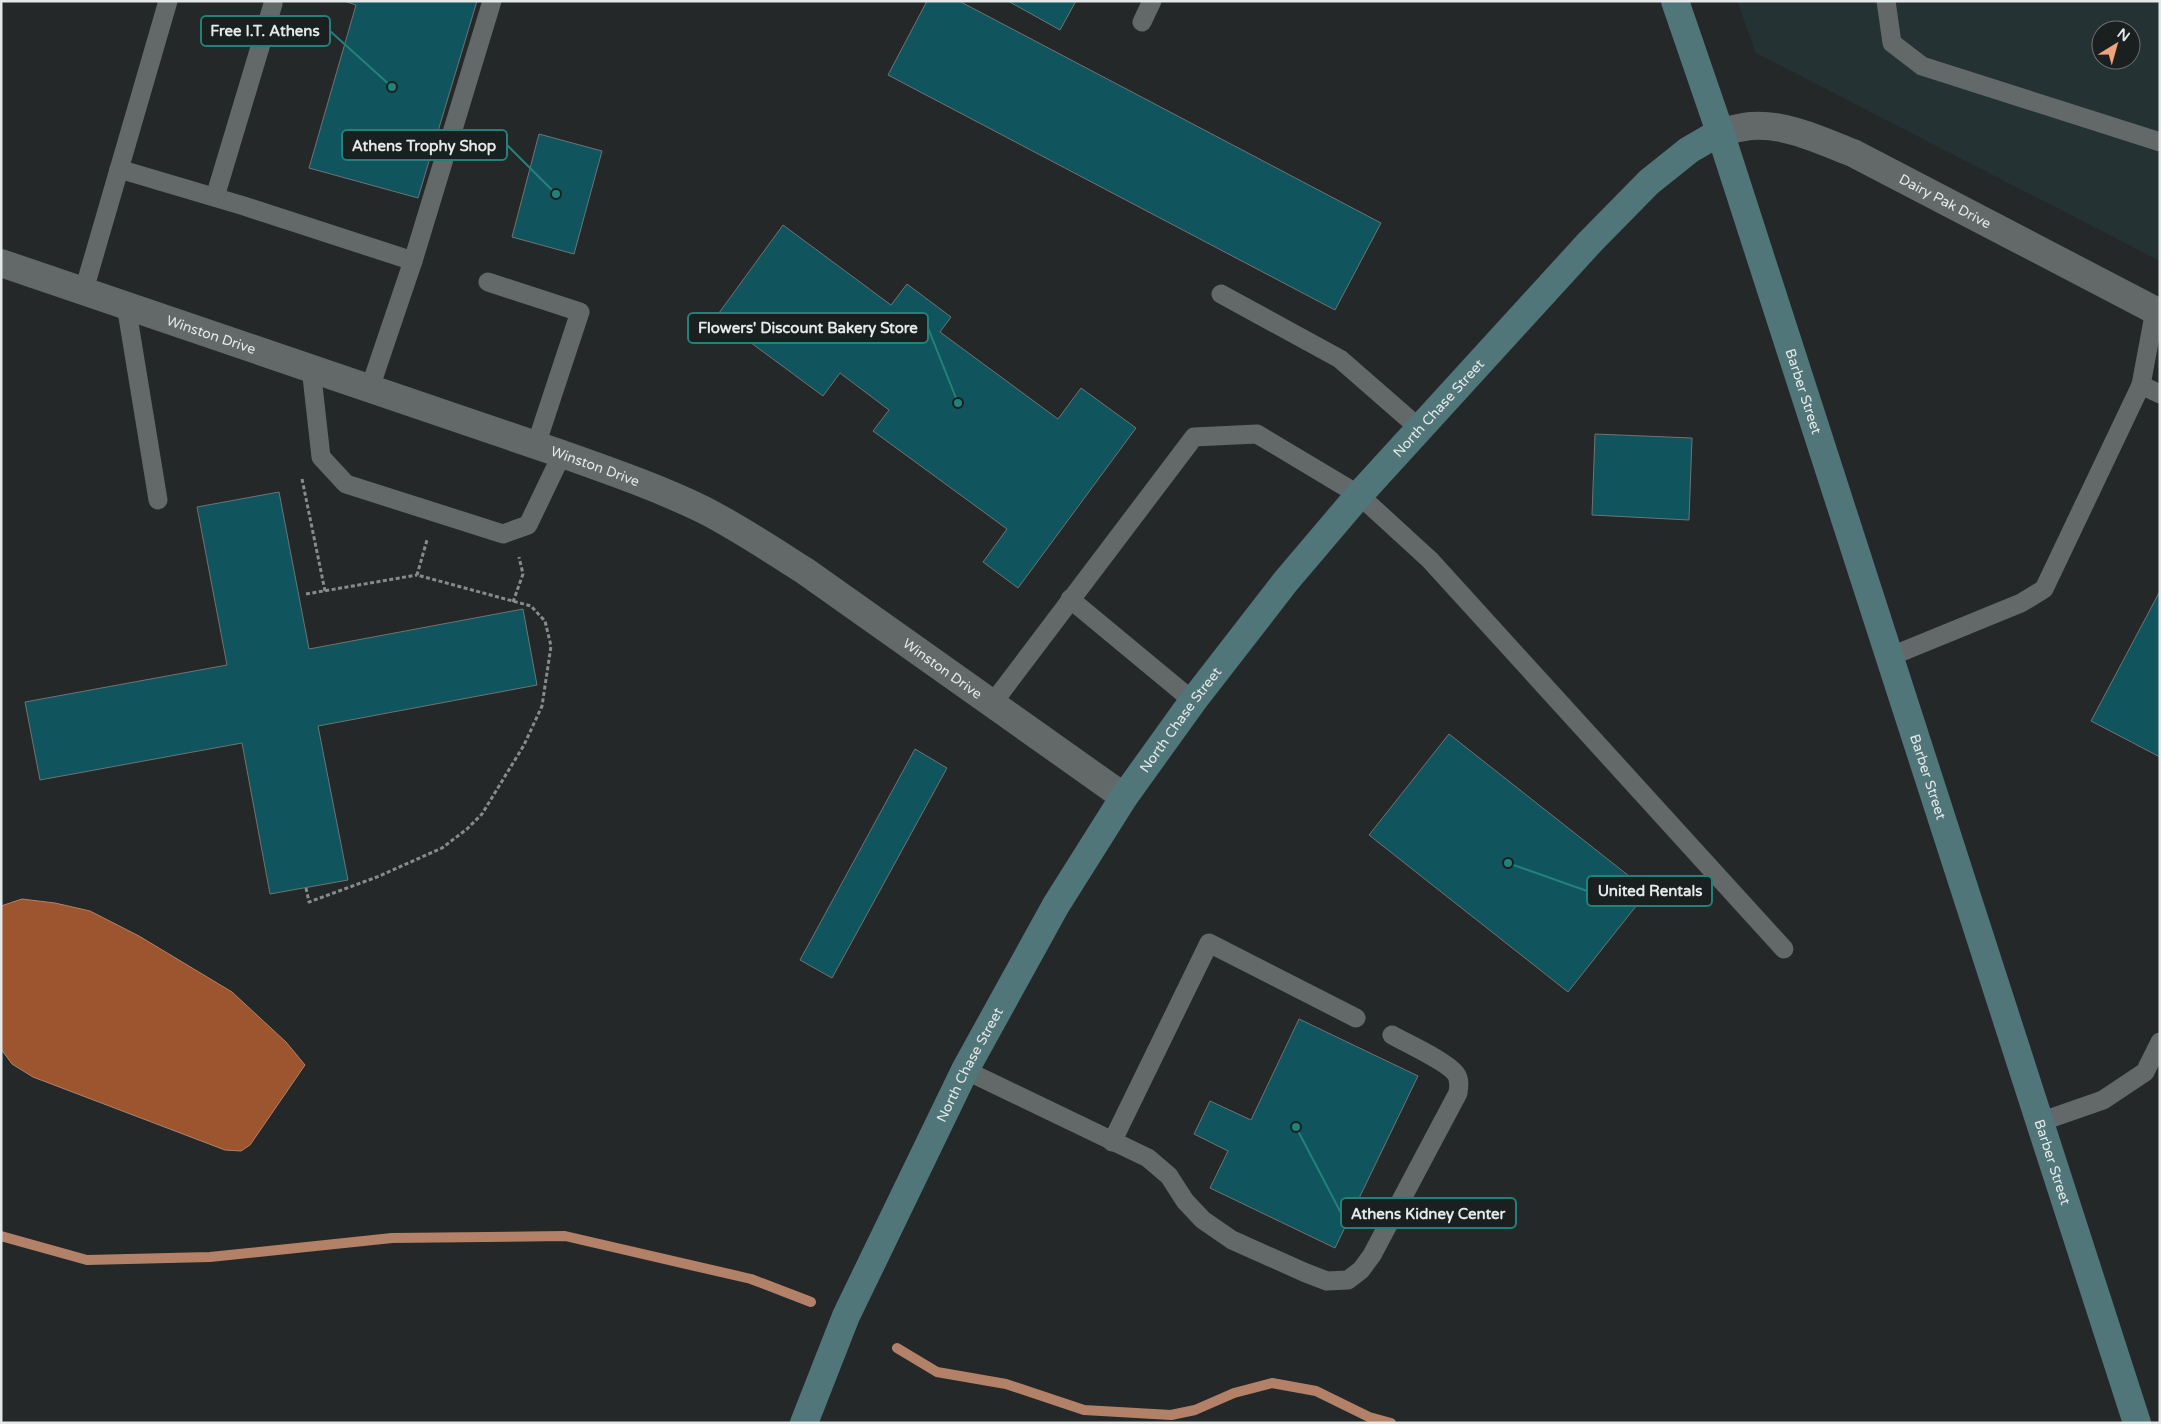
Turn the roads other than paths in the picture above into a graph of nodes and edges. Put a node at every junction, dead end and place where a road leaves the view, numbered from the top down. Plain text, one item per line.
1 (168, 1) edge
2 (492, 1) edge
3 (1152, 1) edge
4 (1675, 1) edge
5 (1886, 1) edge
6 (273, 4) dead end
7 (1142, 22) dead end
8 (1720, 132) junction
9 (2160, 142) edge
10 (119, 169) junction
11 (215, 198) junction
12 (413, 261) junction
13 (1, 263) edge
14 (488, 282) dead end
15 (84, 290) junction
16 (1221, 294) dead end
17 (126, 305) junction
18 (2157, 311) edge
19 (312, 368) junction
20 (2141, 386) junction
21 (370, 388) junction
22 (2160, 394) edge
23 (1419, 428) junction
24 (536, 445) junction
25 (562, 454) junction
26 (1359, 495) junction
27 (158, 500) dead end
28 (1070, 599) junction
29 (1889, 657) junction
30 (1194, 701) junction
31 (992, 704) junction
32 (1124, 797) junction
33 (1784, 949) dead end
34 (1356, 1018) dead end
35 (1392, 1036) dead end
36 (2160, 1042) edge
37 (965, 1070) junction
38 (2040, 1122) junction
39 (1112, 1142) junction
40 (804, 1423) edge
41 (2137, 1423) edge

1 - 10 lane
2 - 12 lane
3 - 7 lane
4 - 8 main road, Barber Street
5 - 9 lane
6 - 11 lane
8 - 18 street, Dairy Pak Drive
8 - 23 main road, North Chase Street
8 - 29 main road, Barber Street
10 - 11 lane
10 - 15 lane
11 - 12 lane
12 - 21 lane
13 - 15 street, Winston Drive
14 - 24 lane
15 - 17 street, Winston Drive
16 - 23 lane
17 - 19 street, Winston Drive
17 - 27 lane
18 - 20 lane
19 - 21 street, Winston Drive
19 - 25 lane
20 - 22 lane
20 - 29 lane
21 - 24 street, Winston Drive
23 - 26 main road, North Chase Street
24 - 25 street, Winston Drive
25 - 31 street, Winston Drive
26 - 28 lane
26 - 30 main road, North Chase Street
26 - 33 lane
28 - 30 lane
28 - 31 lane
29 - 38 main road, Barber Street
30 - 32 main road, North Chase Street
31 - 32 street, Winston Drive
32 - 37 main road, North Chase Street
34 - 39 lane
35 - 39 lane
36 - 38 lane
37 - 39 lane
37 - 40 main road, North Chase Street
38 - 41 main road, Barber Street

